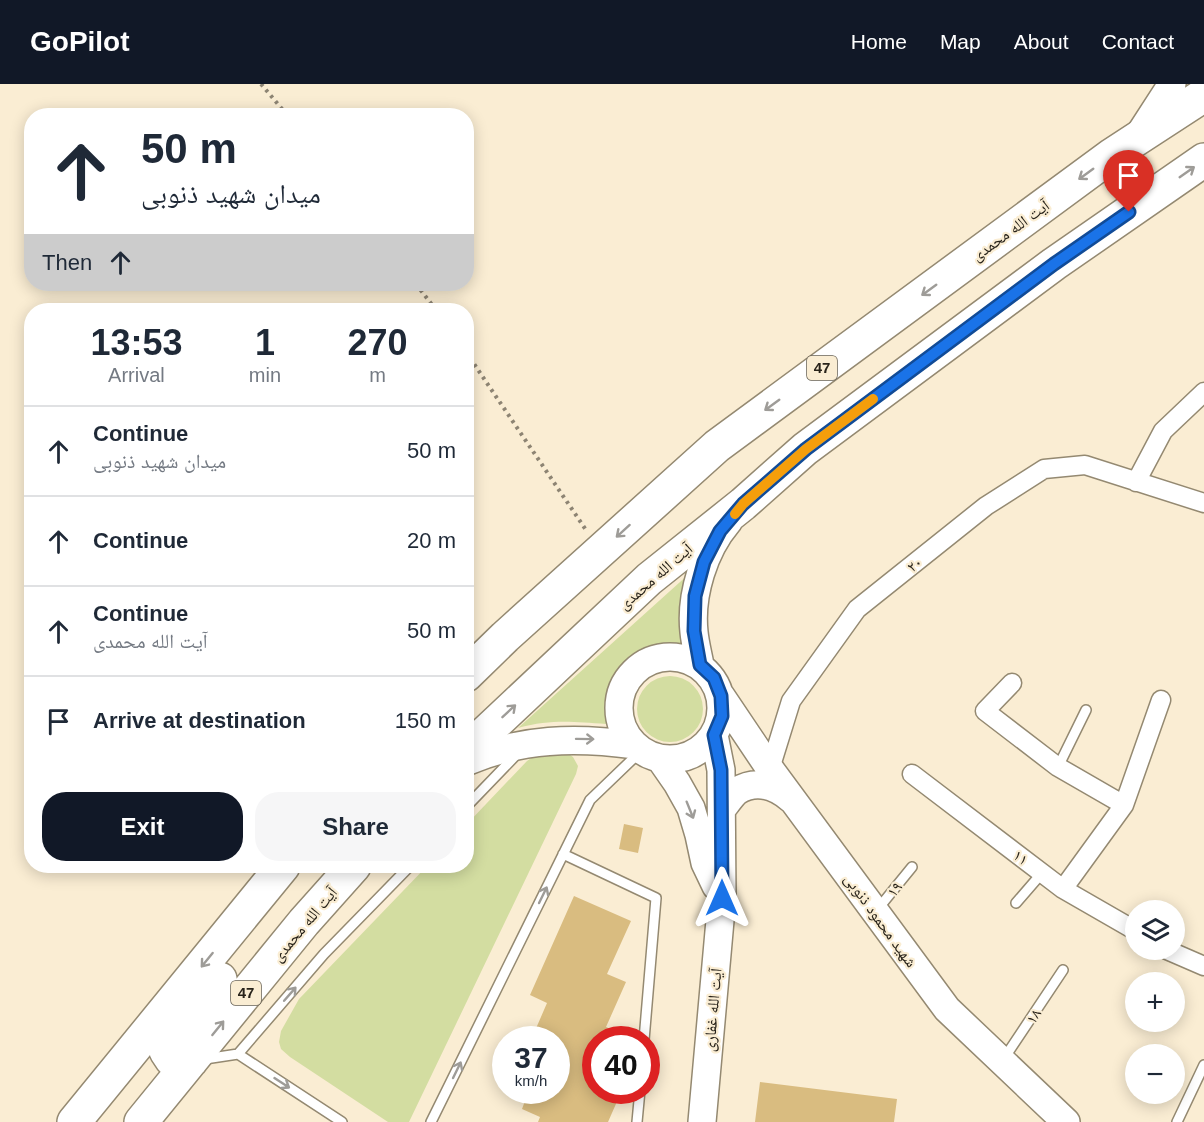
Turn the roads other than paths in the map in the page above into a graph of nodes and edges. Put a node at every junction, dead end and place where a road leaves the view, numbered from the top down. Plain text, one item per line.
1 (1172, 84) edge
2 (1204, 95) edge
3 (1139, 135) junction
4 (1204, 160) edge
5 (1204, 392) edge
6 (1136, 482) junction
7 (1204, 503) edge
8 (743, 504) junction
9 (700, 665) junction
10 (474, 667) edge
11 (1012, 682) dead end
12 (721, 696) junction
13 (1161, 700) dead end
14 (1086, 710) dead end
15 (714, 735) junction
16 (474, 743) edge
17 (528, 743) junction
18 (645, 752) junction
19 (474, 759) edge
20 (1058, 767) junction
21 (770, 769) junction
22 (912, 774) dead end
23 (474, 799) edge
24 (1124, 805) junction
25 (799, 806) junction
26 (722, 809) junction
27 (563, 854) junction
28 (912, 867) dead end
29 (277, 873) edge
30 (278, 873) edge
31 (348, 873) edge
32 (403, 873) edge
33 (1042, 873) junction
34 (1063, 889) junction
35 (722, 898) junction
36 (1016, 903) dead end
37 (875, 912) junction
38 (1125, 925) edge
39 (1185, 958) edge
40 (1204, 966) edge
41 (1063, 970) dead end
42 (645, 1026) edge
43 (238, 1054) junction
44 (191, 1061) junction
45 (1002, 1062) junction
46 (1204, 1065) edge
47 (111, 1077) junction
48 (639, 1104) edge
49 (75, 1122) edge
50 (124, 1122) edge
51 (141, 1122) edge
52 (342, 1122) edge
53 (431, 1122) edge
54 (638, 1122) edge
55 (702, 1122) edge
56 (1066, 1122) edge
57 (1177, 1122) edge

1 - 3 street
2 - 3 highway, آیت الله محمدی / 47
3 -> 10 highway, آیت الله محمدی / 47
8 -> 4 highway, آیت الله محمدی
5 - 6 street
6 - 7 street, ۲۰
6 - 21 street, ۲۰
8 - 9 street
16 -> 8 highway, آیت الله محمدی
9 - 12 street
9 - 18 street
11 - 20 street
12 - 15 street
12 - 21 street, شهید محمود ذنوبی
13 - 24 street
14 - 20 lane
15 - 18 street
15 - 26 street, آیت الله غفاری
17 -> 18 street
17 - 19 street
17 - 23 lane
18 - 27 lane
18 -> 35 street
20 - 24 street
21 - 25 street, شهید محمود ذنوبی
22 - 33 street, ۱۱
24 - 34 street
25 - 26 street
25 - 37 street, شهید محمود ذنوبی
26 - 35 street, آیت الله غفاری
27 - 42 lane
53 -> 27 lane
28 - 37 lane, ۱۹
29 -> 47 highway
30 - 44 highway
44 -> 31 highway, آیت الله محمدی / 47
43 -> 32 lane
33 - 34 street, ۱۱
33 - 36 lane
34 - 38 street, ۱۱
35 - 55 street, آیت الله غفاری
37 - 45 street, شهید محمود ذنوبی
39 - 40 street
41 - 45 lane, ۱۸
43 - 44 lane
43 -> 52 lane
44 - 51 highway, آیت الله محمدی / 47
45 - 56 street, شهید محمود ذنوبی
46 - 57 lane
47 - 49 highway
47 - 50 highway
48 - 54 lane

